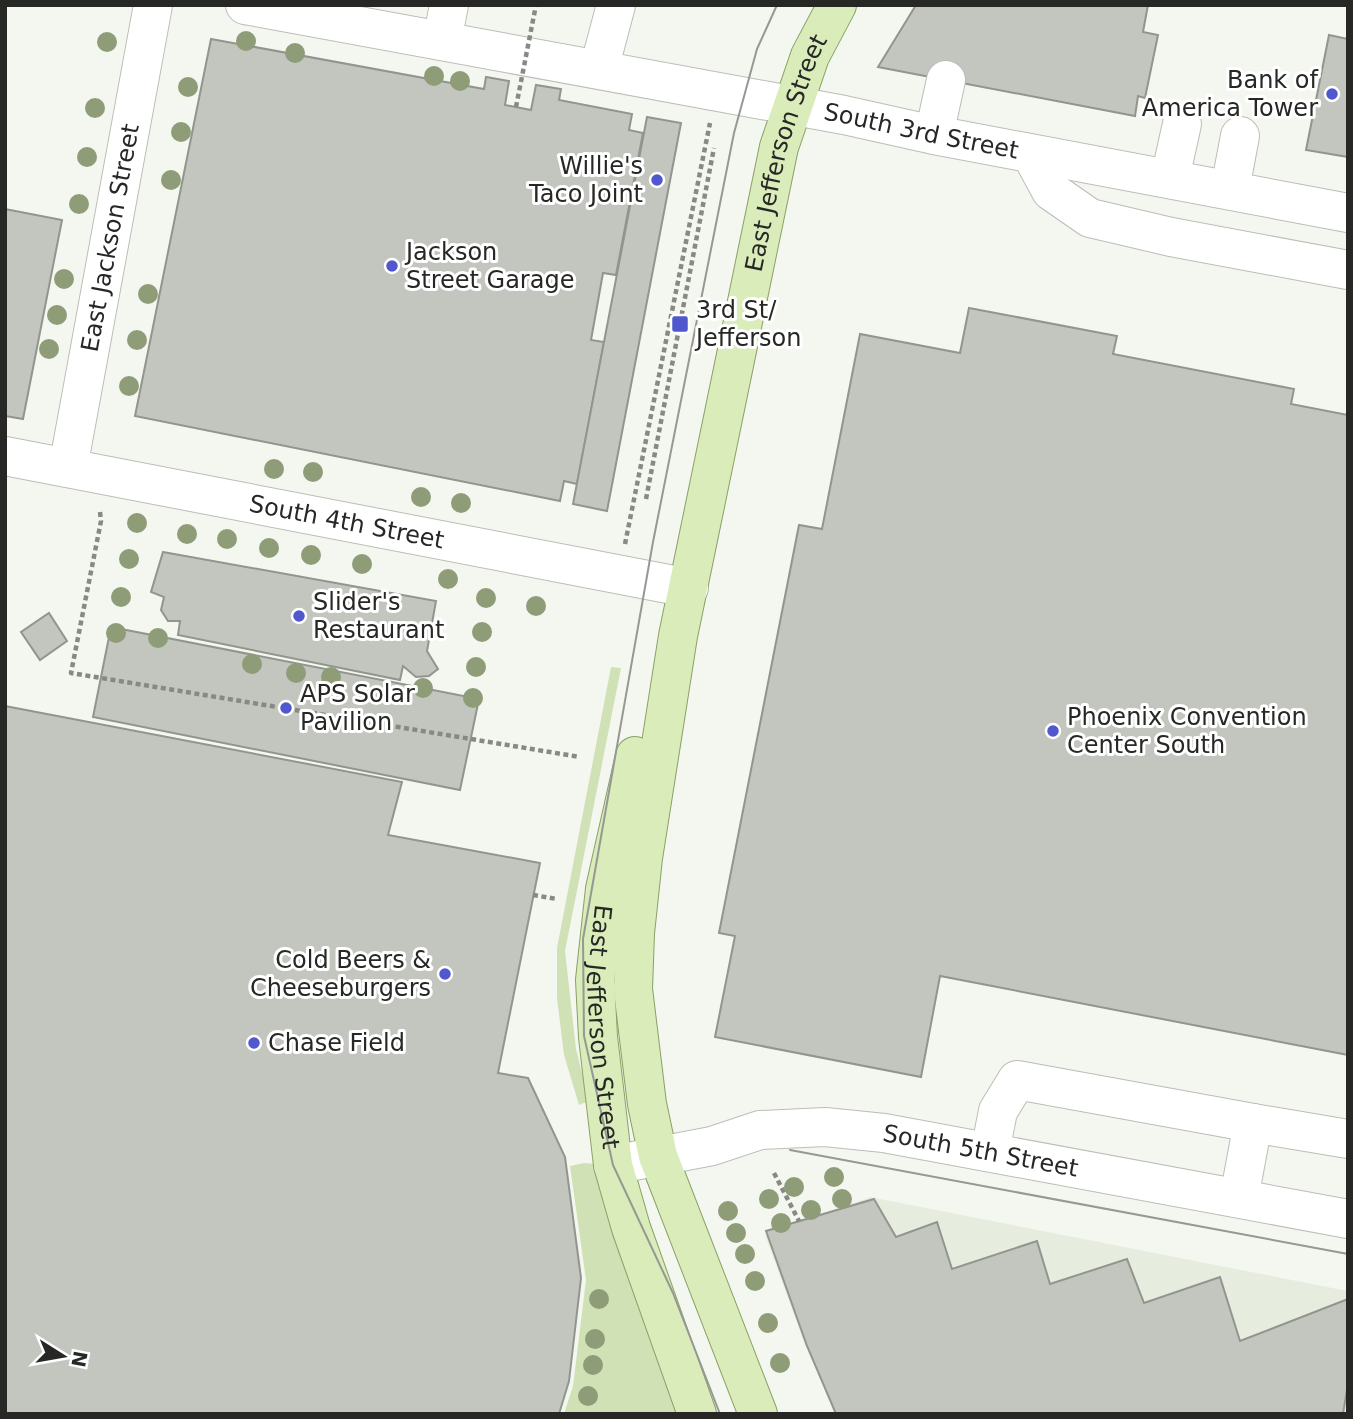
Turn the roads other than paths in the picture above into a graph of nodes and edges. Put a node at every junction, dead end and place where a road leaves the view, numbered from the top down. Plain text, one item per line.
1 (153, 5) edge
2 (245, 5) edge
3 (601, 5) edge
4 (616, 5) edge
5 (837, 5) edge
6 (445, 23) edge
7 (593, 68) junction
8 (946, 80) dead end
9 (792, 105) junction
10 (1182, 124) dead end
11 (934, 135) junction
12 (1240, 136) dead end
13 (1031, 154) junction
14 (1170, 178) junction
15 (1230, 189) junction
16 (1348, 213) edge
17 (1348, 270) edge
18 (5, 456) edge
19 (68, 468) junction
20 (690, 588) junction
21 (678, 636) junction
22 (1253, 1123) junction
23 (1348, 1139) edge
24 (990, 1152) junction
25 (658, 1156) junction
26 (613, 1165) junction
27 (1239, 1198) junction
28 (1348, 1219) edge
29 (697, 1414) edge
30 (758, 1414) edge

1 - 19 street, East Jackson Street
2 - 6 street, South 3rd Street
3 - 7 street
4 - 7 street
5 - 9 main road, East Jefferson Street
6 - 7 street, South 3rd Street
7 - 9 street, South 3rd Street
8 - 11 street
9 - 11 street, South 3rd Street
9 - 20 main road, East Jefferson Street
10 - 14 street
11 - 13 street, South 3rd Street
12 - 15 street
13 - 14 street, South 3rd Street
13 - 17 street
14 - 15 street, South 3rd Street
15 - 16 street, South 3rd Street
18 - 19 street, South 4th Street
19 - 20 street, South 4th Street
20 - 21 main road, East Jefferson Street
21 - 25 main road, East Jefferson Street
21 - 26 main road, East Jefferson Street
22 - 23 street
22 - 24 street
22 - 27 street
24 - 25 street, South 5th Street
24 - 27 street, South 5th Street
25 - 26 street, South 5th Street
25 - 30 main road, East Jefferson Street
26 - 29 main road, East Jefferson Street
27 - 28 street, South 5th Street

